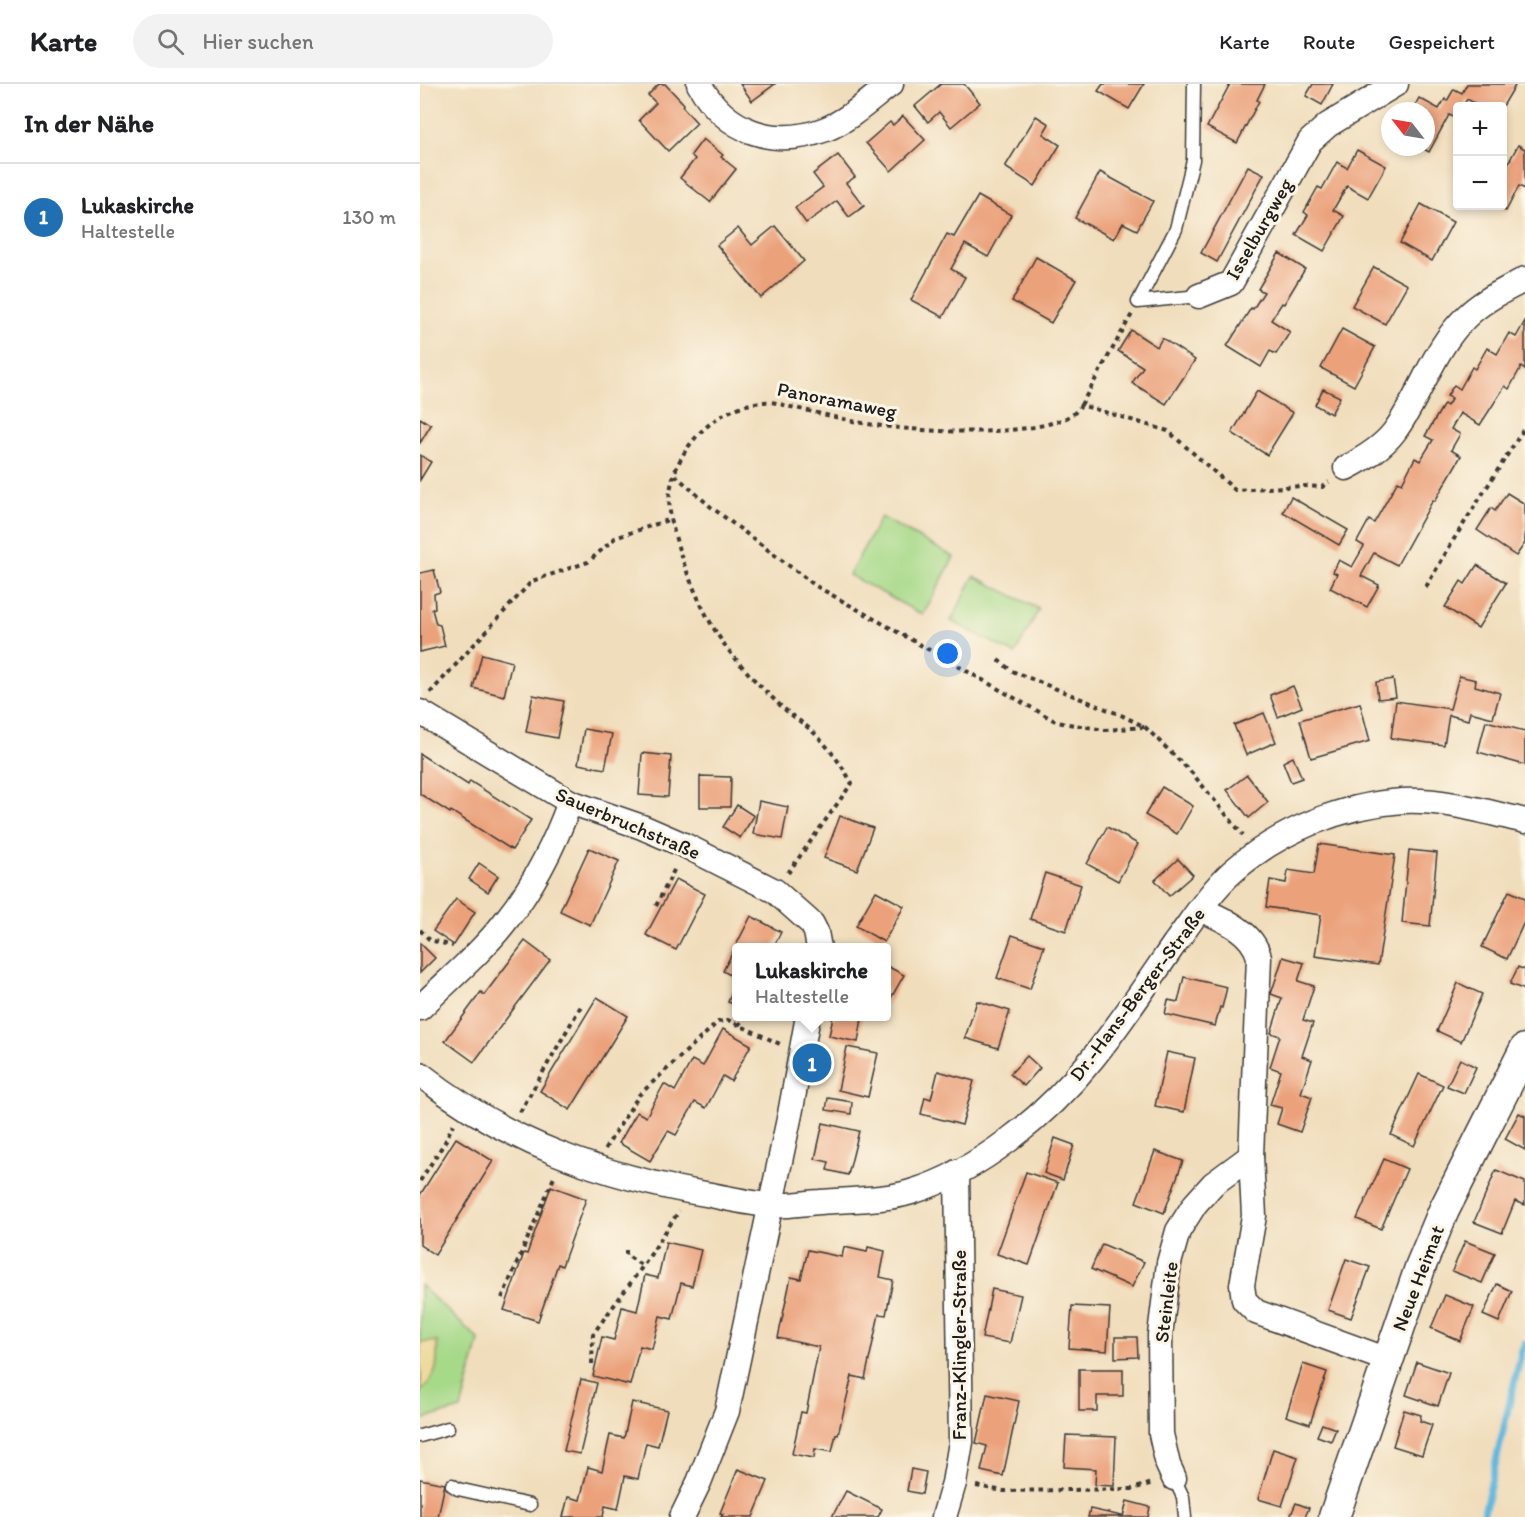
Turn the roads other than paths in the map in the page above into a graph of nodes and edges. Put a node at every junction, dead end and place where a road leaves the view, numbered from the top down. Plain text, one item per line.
1 (699, 84) edge
2 (891, 84) edge
3 (1194, 84) edge
4 (1396, 84) edge
5 (1525, 279) edge
6 (1199, 296) joint
7 (1346, 468) road end
8 (424, 703) edge
9 (570, 802) junction
10 (1525, 821) edge
11 (1200, 909) junction
12 (818, 943) edge
13 (420, 1008) edge
14 (807, 1021) edge
15 (1525, 1049) edge
16 (420, 1074) edge
17 (1251, 1156) junction
18 (957, 1172) junction
19 (771, 1206) junction
20 (1388, 1360) junction
21 (448, 1428) dead end
22 (420, 1436) edge
23 (1174, 1478) joint
24 (452, 1485) dead end
25 (530, 1505) dead end
26 (682, 1517) edge
27 (944, 1517) edge
28 (1185, 1517) edge
29 (1334, 1517) edge

1 - 2 street
3 - 6 lane, Isselburgweg
4 - 6 street, Isselburgweg
5 - 7 street
8 - 9 street, Sauerbruchstraße
9 - 12 street, Sauerbruchstraße
9 - 13 street
10 - 11 street, Dr.-Hans-Berger-Straße
11 - 17 street
11 - 18 street, Dr.-Hans-Berger-Straße
14 - 19 street
15 - 20 street, Neue Heimat
16 - 19 street, Dr.-Hans-Berger-Straße
17 - 20 street
17 - 23 street, Steinleite
18 - 19 street, Dr.-Hans-Berger-Straße
18 - 27 street, Franz-Klingler-Straße
19 - 26 street
20 - 29 street, Neue Heimat
21 - 22 lane
23 - 28 lane
24 - 25 lane

